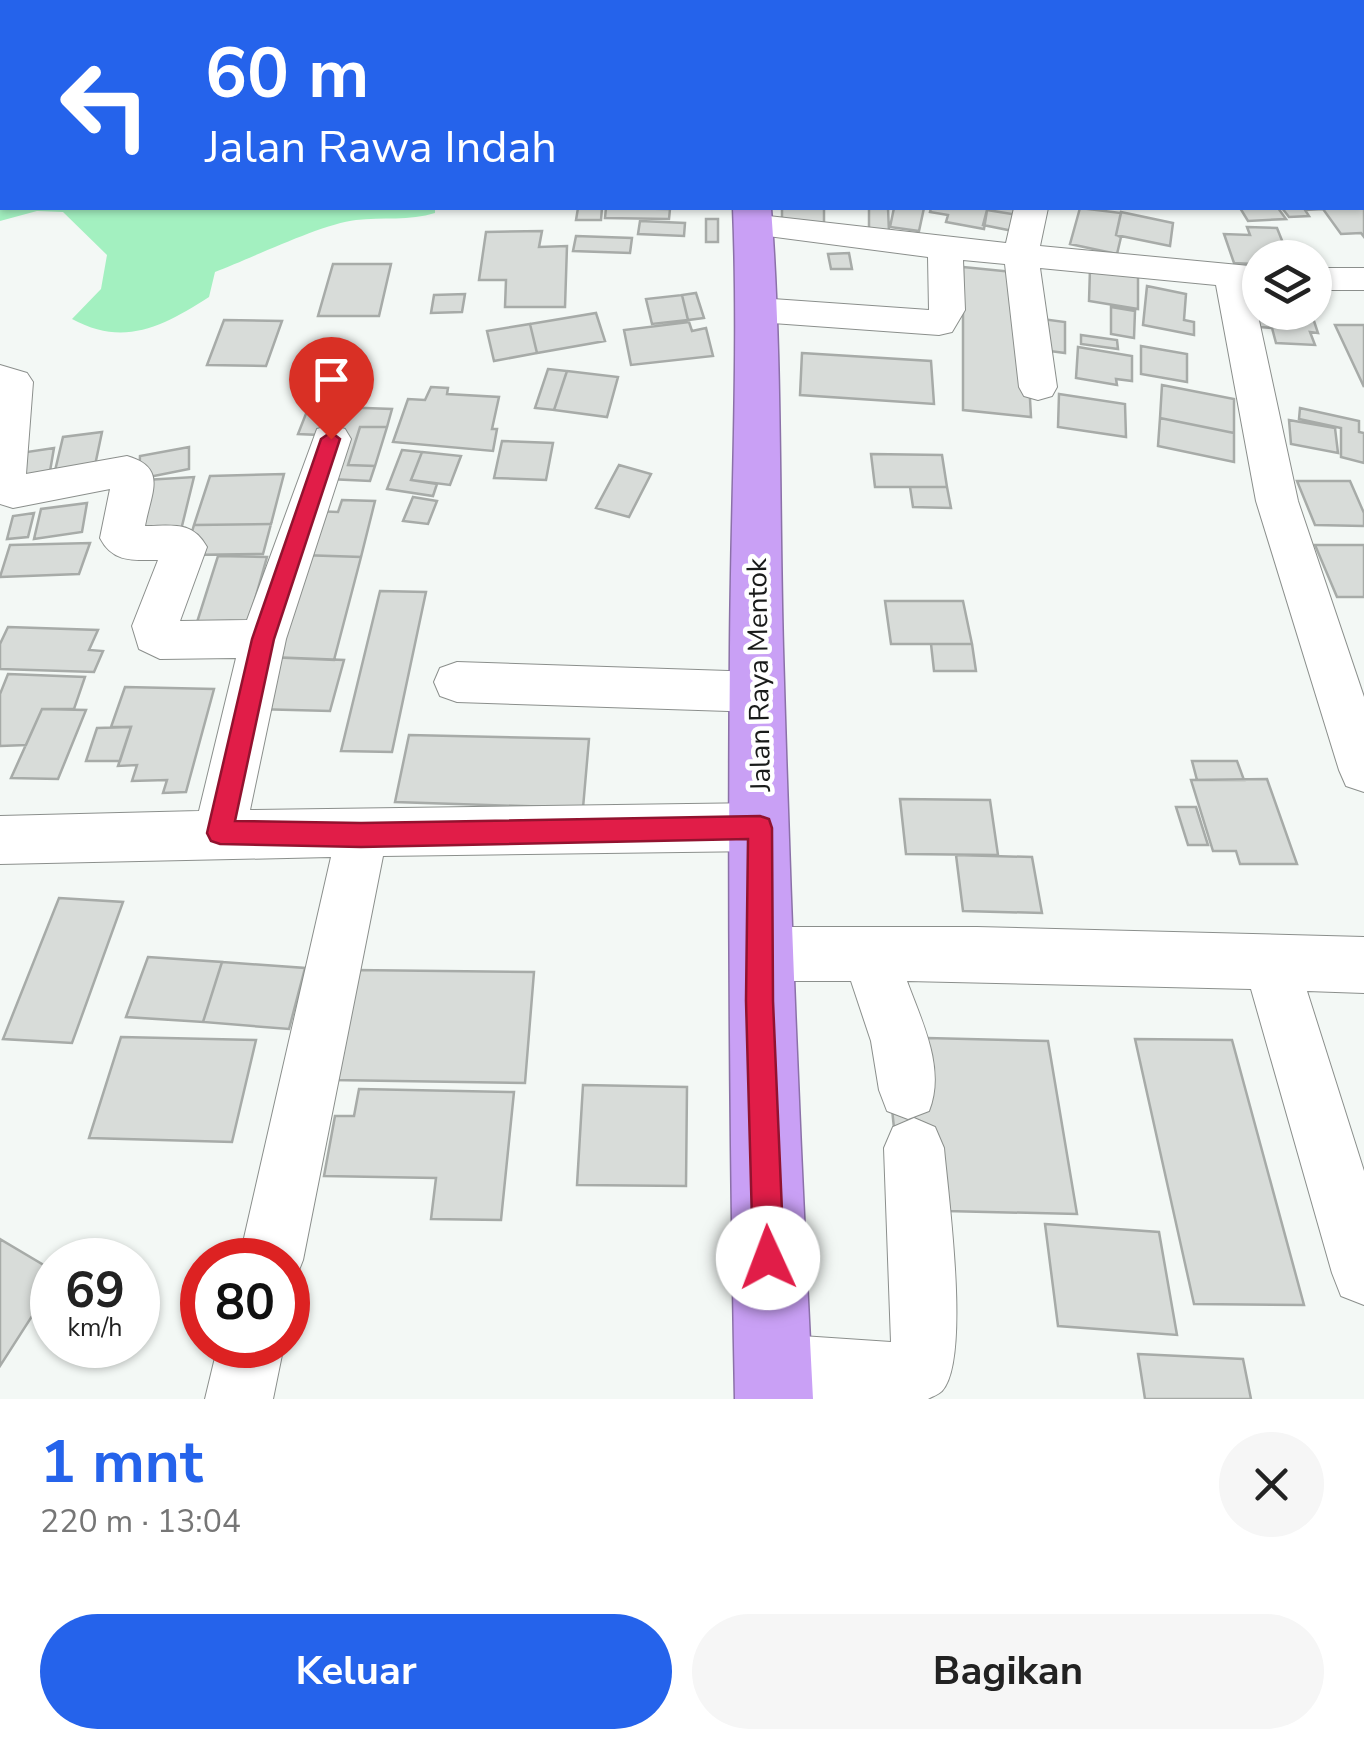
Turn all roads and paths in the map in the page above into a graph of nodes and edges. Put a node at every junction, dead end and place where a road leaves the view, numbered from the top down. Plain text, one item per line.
1 (1031, 210) edge
2 (752, 216) edge
3 (945, 247) junction
4 (1021, 254) junction
5 (1242, 278) edge
6 (1332, 279) edge
7 (1364, 279) edge
8 (758, 310) junction
9 (1253, 330) edge
10 (0, 378) edge
11 (1038, 387) dead end
12 (331, 439) dead end
13 (263, 639) junction
14 (456, 682) dead end
15 (759, 692) junction
16 (1364, 770) edge
17 (760, 828) junction
18 (220, 833) junction
19 (361, 835) junction
20 (0, 840) edge
21 (760, 954) junction
22 (869, 954) junction
23 (1271, 963) junction
24 (1364, 965) edge
25 (275, 1238) edge
26 (1364, 1272) edge
27 (246, 1368) edge
28 (773, 1383) edge
29 (239, 1399) edge

1 - 4 street
2 - 3 street
2 - 8 highway, Jalan Raya Mentok
3 - 4 street
3 - 8 street
4 - 5 street
4 - 11 street
6 - 7 street
8 - 15 highway, Jalan Raya Mentok
9 - 16 street
10 - 13 street
12 - 13 street
13 - 18 street
14 - 15 street
15 - 17 highway, Jalan Raya Mentok
17 - 19 street
17 - 21 highway, Jalan Raya Mentok
18 - 19 street
18 - 20 street
19 - 25 street
21 - 22 street
21 - 28 highway, Jalan Raya Mentok
22 - 23 street
22 - 28 street
23 - 24 street
23 - 26 street
27 - 29 street

